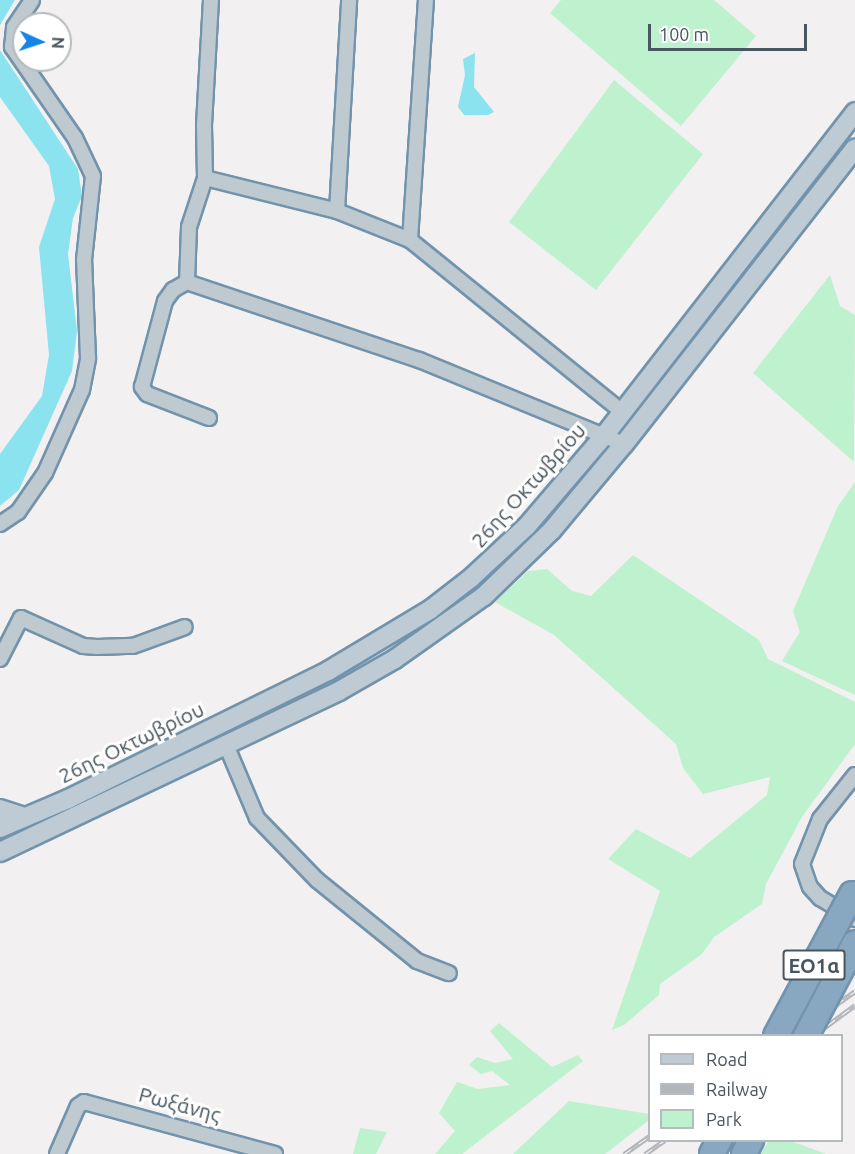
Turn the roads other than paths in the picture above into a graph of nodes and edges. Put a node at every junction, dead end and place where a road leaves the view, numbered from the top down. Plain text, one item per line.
1 (32, 0) edge
2 (212, 0) edge
3 (349, 0) edge
4 (426, 0) edge
5 (855, 112) edge
6 (855, 148) edge
7 (205, 178) junction
8 (337, 211) junction
9 (410, 240) junction
10 (187, 282) junction
11 (621, 411) junction
12 (209, 418) dead end
13 (604, 436) junction
14 (624, 444) junction
15 (0, 524) edge
16 (184, 627) dead end
17 (0, 659) edge
18 (227, 747) junction
19 (855, 775) edge
20 (0, 809) edge
21 (24, 818) junction
22 (0, 828) edge
23 (0, 852) edge
24 (853, 891) edge
25 (855, 919) edge
26 (855, 942) edge
27 (449, 973) dead end
28 (777, 1034) edge
29 (807, 1034) edge
30 (243, 1149) edge
31 (57, 1154) edge
32 (275, 1154) edge

1 - 15 street
2 - 7 street
3 - 8 street
4 - 9 street
5 - 11 main road, 26ης Οκτωβρίου
6 - 14 main road, 26ης Οκτωβρίου
7 - 8 street
7 - 10 street
8 - 9 street
9 - 11 street
10 - 12 street
10 - 13 street
11 - 13 main road, 26ης Οκτωβρίου
13 - 14 street
13 - 21 main road, 26ης Οκτωβρίου
14 - 18 main road, 26ης Οκτωβρίου
16 - 17 street
18 - 23 main road, 26ης Οκτωβρίου
18 - 27 street
19 - 25 street
20 - 21 main road
21 - 22 main road, 26ης Οκτωβρίου
24 - 28 highway, ΕΟ1α, bridge
26 - 29 highway, ΕΟ1α, bridge
30 - 31 street, Ρωξάνης
30 - 32 street, Ρωξάνης

